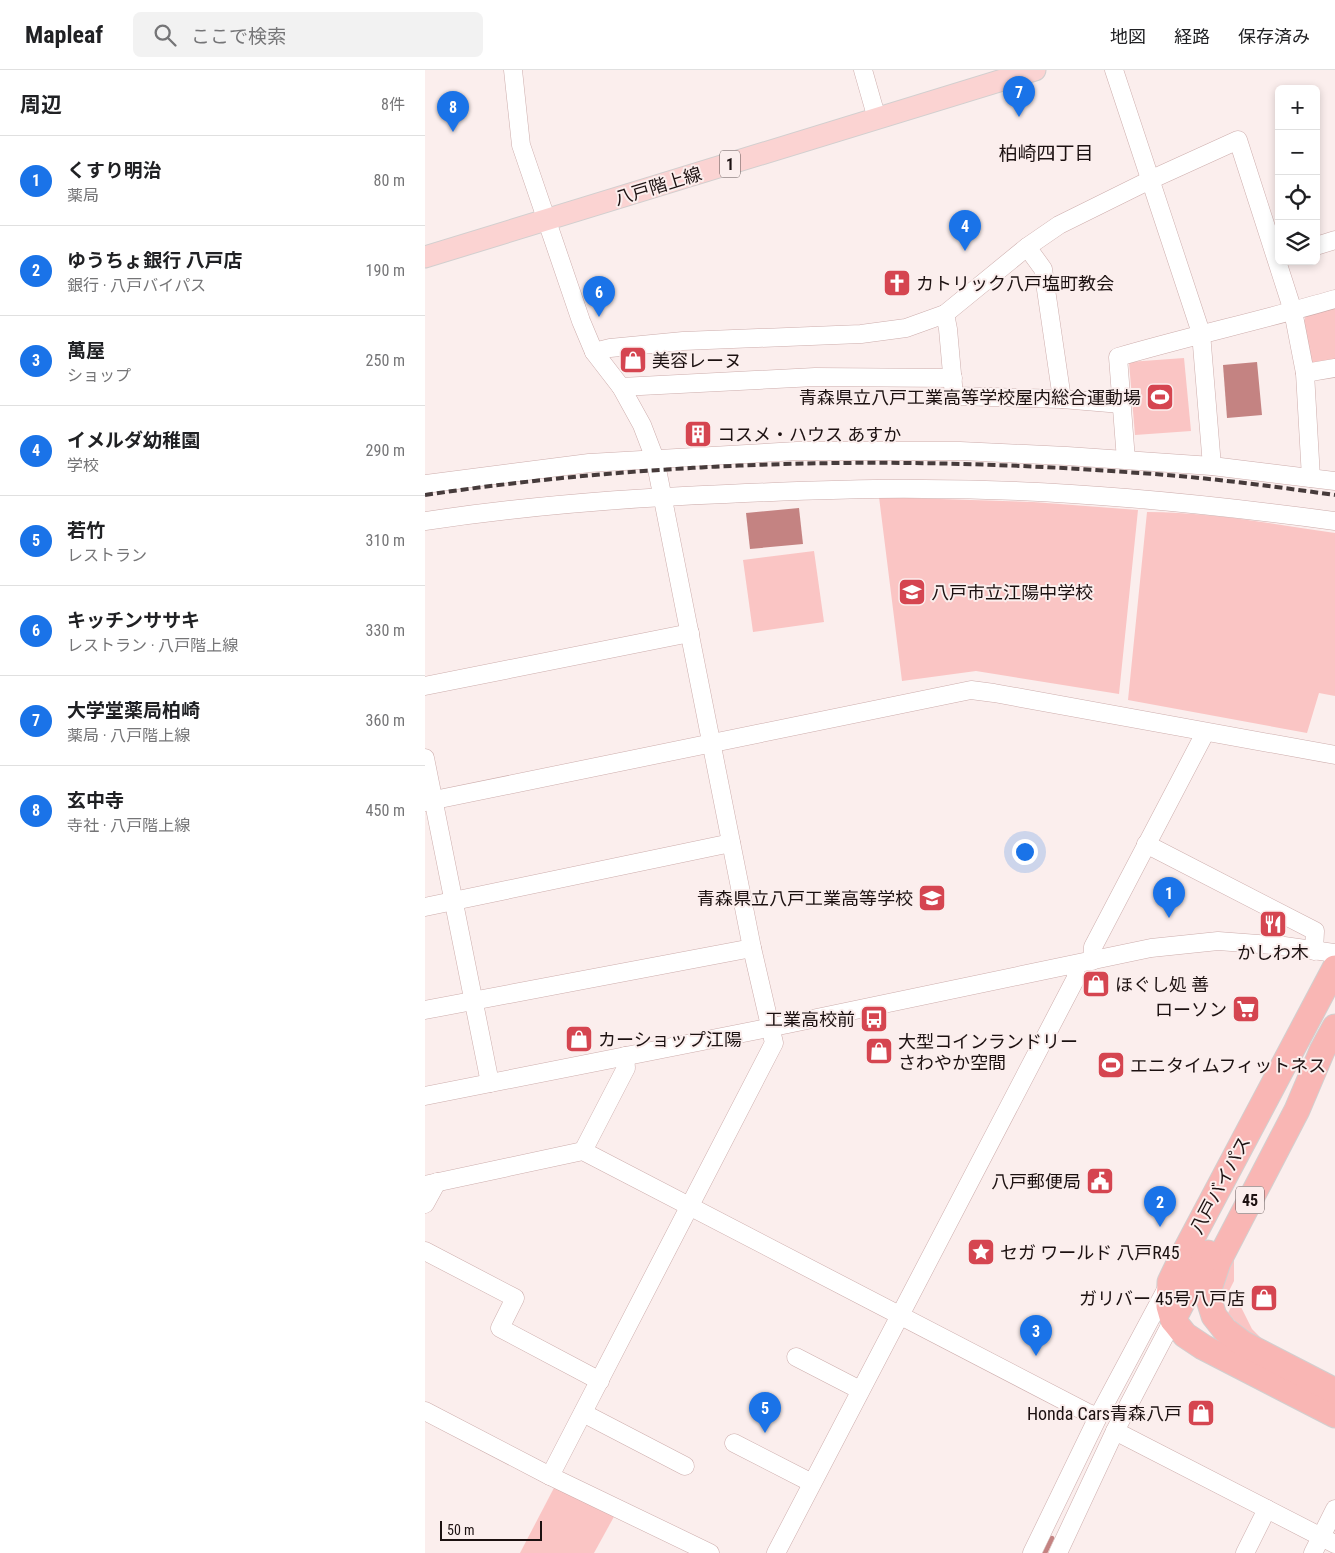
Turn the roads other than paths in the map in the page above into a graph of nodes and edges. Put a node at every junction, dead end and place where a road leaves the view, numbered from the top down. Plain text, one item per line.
1 (513, 70) edge
2 (863, 70) edge
3 (1035, 70) edge
4 (1113, 70) edge
5 (877, 120) junction
6 (1150, 180) junction
7 (547, 220) junction
8 (1335, 240) edge
9 (1320, 245) edge
10 (1027, 247) junction
11 (1275, 248) edge
12 (425, 257) edge
13 (1280, 265) edge
14 (1335, 299) edge
15 (1293, 311) junction
16 (945, 314) junction
17 (1201, 333) junction
18 (594, 352) junction
19 (1335, 368) edge
20 (1305, 373) junction
21 (953, 378) junction
22 (621, 387) junction
23 (1062, 399) junction
24 (1121, 404) junction
25 (655, 459) junction
26 (1126, 460) junction
27 (1212, 466) junction
28 (1311, 478) junction
29 (1335, 481) edge
30 (425, 484) edge
31 (662, 497) junction
32 (425, 521) edge
33 (1335, 521) edge
34 (690, 633) junction
35 (425, 686) edge
36 (1205, 732) junction
37 (711, 744) junction
38 (1335, 755) edge
39 (425, 758) edge
40 (429, 801) edge
41 (731, 843) junction
42 (1146, 844) junction
43 (453, 901) junction
44 (425, 907) edge
45 (752, 948) junction
46 (1314, 951) junction
47 (1335, 953) edge
48 (1083, 963) junction
49 (1335, 968) edge
50 (473, 1000) junction
51 (425, 1010) edge
52 (771, 1027) junction
53 (1335, 1027) edge
54 (1322, 1051) junction
55 (625, 1056) junction
56 (490, 1083) junction
57 (425, 1096) edge
58 (583, 1151) junction
59 (431, 1183) edge
60 (425, 1204) edge
61 (690, 1206) junction
62 (425, 1251) edge
63 (1170, 1282) junction
64 (899, 1316) junction
65 (1173, 1320) junction
66 (1242, 1343) junction
67 (1203, 1347) junction
68 (796, 1357) dead end
69 (1151, 1366) junction
70 (600, 1380) junction
71 (860, 1390) junction
72 (1335, 1392) edge
73 (425, 1411) edge
74 (583, 1413) junction
75 (1335, 1415) edge
76 (1098, 1417) junction
77 (1115, 1431) junction
78 (734, 1443) dead end
79 (1080, 1453) junction
80 (685, 1466) dead end
81 (549, 1476) junction
82 (812, 1483) junction
83 (1267, 1509) junction
84 (1335, 1509) edge
85 (1328, 1540) edge
86 (710, 1553) edge
87 (776, 1553) edge
88 (1032, 1553) edge
89 (1058, 1553) edge
90 (1245, 1553) edge
91 (1313, 1553) edge

1 - 7 street
2 - 5 street
3 - 5 main road, 八戸階上線 / 1
4 - 6 street
5 - 7 main road, 八戸階上線 / 1
6 - 10 street
6 - 11 street
6 - 17 street
7 - 12 main road, 八戸階上線 / 1
7 - 18 street
8 - 9 street
10 - 16 street
10 - 23 street
13 - 15 street
14 - 15 street
15 - 17 street
15 - 20 street
16 - 18 street
16 - 21 street
17 - 24 street
17 - 27 street
18 - 22 street
19 - 20 street
20 - 28 street
21 - 22 street
21 - 23 street
22 - 25 street
23 - 24 street
24 - 26 street
25 - 26 street
25 - 30 street
25 - 31 street
26 - 27 street
27 - 28 street
28 - 29 street
31 - 32 street
31 - 33 street
31 - 34 street
34 - 35 street
34 - 37 street
36 - 37 street
36 - 38 street
36 - 42 street
37 - 40 street
37 - 41 street
39 - 40 street
40 - 43 street
41 - 43 street
41 - 45 street
42 - 46 street
42 - 48 street
43 - 44 street
43 - 50 street
45 - 50 street
45 - 52 street
46 - 47 street
46 - 48 street
48 - 52 street
48 - 64 street
49 - 63 highway, 八戸バイパス / 45
50 - 51 street
50 - 56 street
52 - 55 street
52 - 61 street
53 - 54 highway, 八戸バイパス / 45
54 - 65 highway, 45
54 - 66 highway, 八戸バイパス / 45
55 - 56 street
55 - 58 street
56 - 57 street
58 - 59 street
58 - 61 street
59 - 60 street
61 - 64 street
61 - 70 street
62 - 70 street
63 - 65 highway, 八戸バイパス / 45
63 - 76 street
64 - 71 street
64 - 76 street
65 - 66 highway
65 - 67 highway
65 - 69 street
65 - 79 street
66 - 72 highway, 八戸バイパス / 45
67 - 69 street
67 - 75 highway
68 - 71 street
69 - 77 street
70 - 74 street
71 - 82 street
73 - 81 street
74 - 80 street
74 - 81 street
76 - 79 street
77 - 83 street
77 - 89 street
78 - 82 street
79 - 88 street
81 - 86 street
82 - 87 street
83 - 85 street
83 - 90 street
84 - 85 street
85 - 91 street

